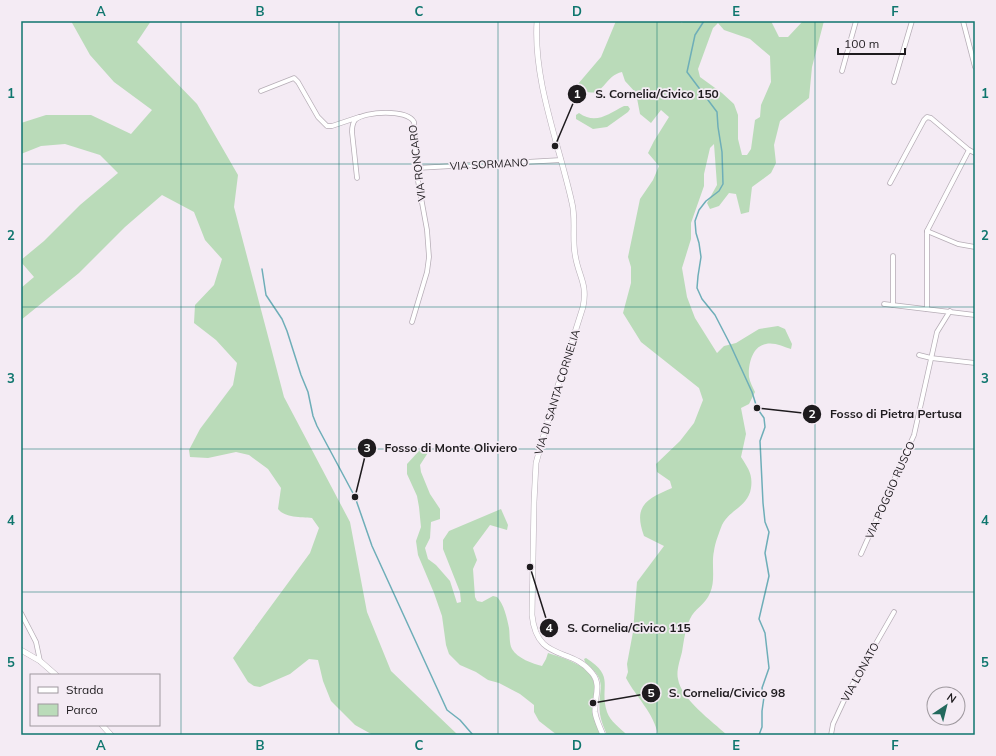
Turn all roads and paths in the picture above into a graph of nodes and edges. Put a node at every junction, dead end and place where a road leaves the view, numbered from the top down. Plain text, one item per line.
1 (537, 21) edge
2 (856, 21) edge
3 (912, 21) edge
4 (963, 21) edge
5 (975, 67) edge
6 (842, 71) dead end
7 (894, 82) dead end
8 (261, 91) dead end
9 (364, 116) junction
10 (970, 150) junction
11 (975, 153) edge
12 (561, 160) junction
13 (418, 168) junction
14 (357, 178) dead end
15 (890, 183) dead end
16 (927, 231) junction
17 (975, 248) edge
18 (893, 256) dead end
19 (884, 304) dead end
20 (893, 305) junction
21 (926, 309) junction
22 (950, 312) junction
23 (975, 315) edge
24 (412, 322) dead end
25 (918, 355) dead end
26 (931, 358) junction
27 (975, 363) edge
28 (861, 554) dead end
29 (894, 612) dead end
30 (21, 613) edge
31 (21, 650) edge
32 (40, 661) junction
33 (55, 674) edge
34 (103, 726) edge
35 (111, 735) edge
36 (603, 735) edge
37 (831, 735) edge

1 - 12 street, VIA DI SANTA CORNELIA
2 - 6 street
3 - 7 street
4 - 5 street
8 - 9 street
9 - 13 street, VIA RONCARO
9 - 14 street
10 - 11 street
10 - 15 street
10 - 16 street
12 - 13 street, VIA SORMANO
12 - 36 street, VIA DI SANTA CORNELIA
13 - 24 street, VIA RONCARO
16 - 17 street
16 - 21 street
18 - 20 street
19 - 20 street
20 - 21 street
21 - 22 street
22 - 23 street
22 - 26 street, VIA POGGIO RUSCO
25 - 26 street
26 - 27 street
26 - 28 street, VIA POGGIO RUSCO
29 - 37 street, VIA LONATO
30 - 32 street
31 - 32 street
32 - 33 street
34 - 35 street

